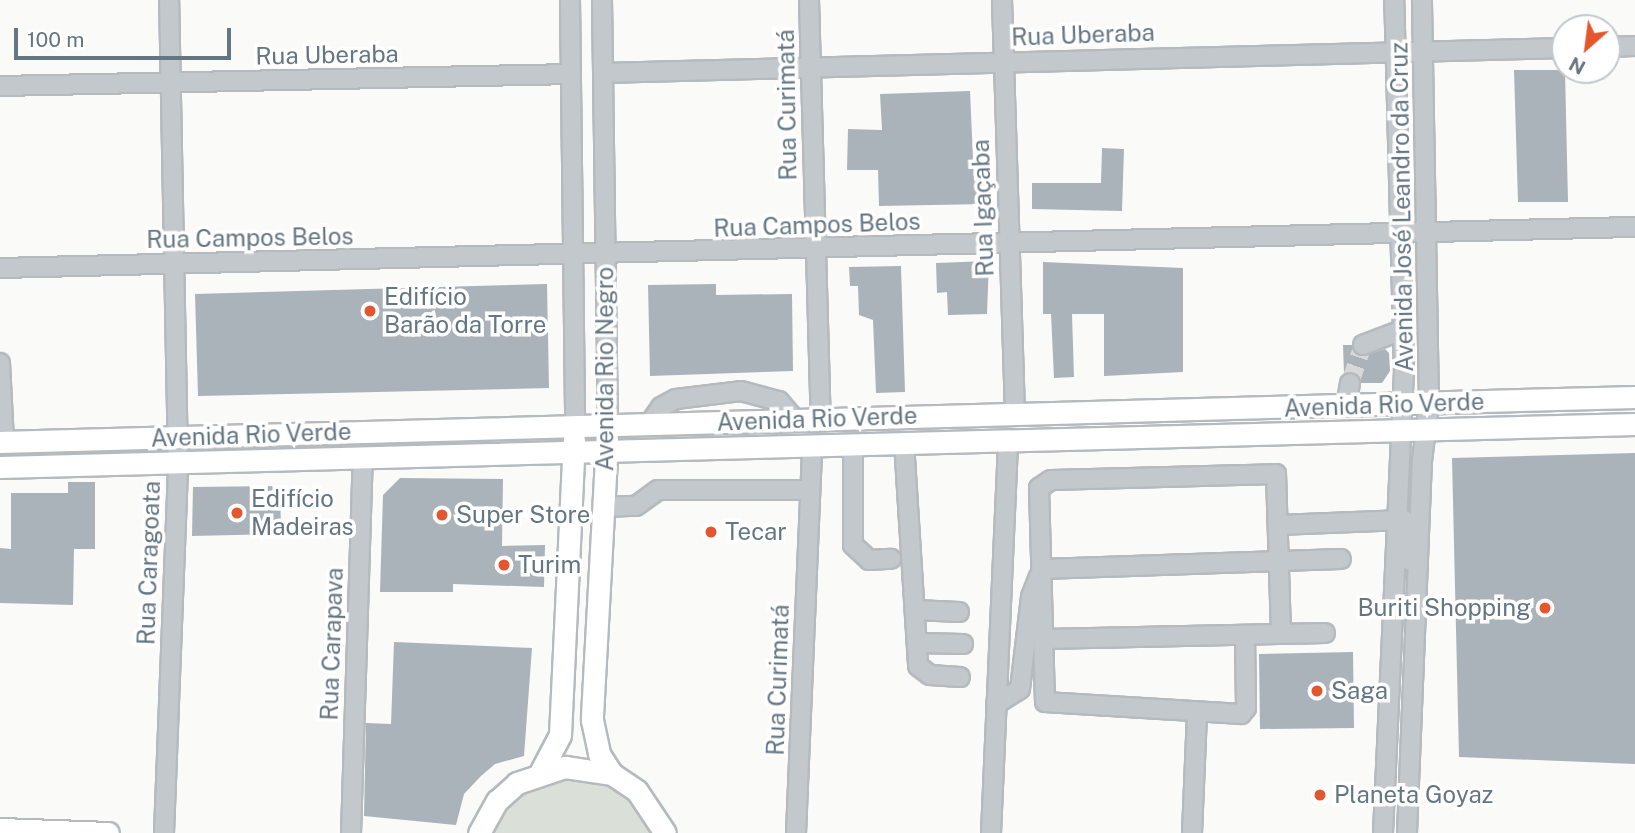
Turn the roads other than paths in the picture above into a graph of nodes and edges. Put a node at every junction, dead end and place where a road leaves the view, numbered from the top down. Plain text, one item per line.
1 (169, 0) edge
2 (570, 0) edge
3 (602, 0) edge
4 (809, 0) edge
5 (1002, 0) edge
6 (1394, 0) edge
7 (1422, 0) edge
8 (1551, 47) edge
9 (1424, 50) junction
10 (1395, 51) junction
11 (1003, 62) junction
12 (811, 67) junction
13 (603, 73) junction
14 (571, 74) junction
15 (171, 83) junction
16 (0, 86) edge
17 (1635, 228) edge
18 (1399, 234) junction
19 (1428, 234) junction
20 (1008, 243) junction
21 (815, 249) junction
22 (606, 255) junction
23 (574, 256) junction
24 (174, 264) junction
25 (0, 268) edge
26 (1402, 330) junction
27 (1363, 345) dead end
28 (0, 363) edge
29 (1350, 383) tunnel mouth
30 (1635, 397) edge
31 (1429, 404) junction
32 (1402, 405) junction
33 (1346, 406) junction
34 (1015, 414) junction
35 (821, 418) junction
36 (794, 419) junction
37 (650, 423) junction
38 (1635, 424) edge
39 (575, 425) junction
40 (608, 425) junction
41 (1423, 430) junction
42 (1397, 431) junction
43 (177, 437) junction
44 (1008, 439) junction
45 (2, 442) edge
46 (904, 442) junction
47 (853, 444) junction
48 (812, 446) junction
49 (607, 450) junction
50 (573, 451) junction
51 (363, 457) junction
52 (178, 462) junction
53 (0, 467) edge
54 (810, 490) junction
55 (603, 507) junction
56 (1393, 520) junction
57 (1278, 525) junction
58 (891, 559) dead end
59 (1341, 559) dead end
60 (1279, 563) junction
61 (1418, 565) junction
62 (1042, 569) junction
63 (915, 610) junction
64 (959, 612) dead end
65 (1325, 633) dead end
66 (1281, 634) junction
67 (1245, 635) junction
68 (1044, 639) junction
69 (917, 643) junction
70 (963, 644) dead end
71 (960, 677) dead end
72 (996, 704) junction
73 (1197, 713) junction
74 (541, 771) junction
75 (612, 775) junction
76 (0, 829) edge
77 (478, 830) edge
78 (108, 833) edge
79 (164, 833) edge
80 (351, 833) edge
81 (665, 833) edge
82 (796, 833) edge
83 (991, 833) edge
84 (1192, 833) edge
85 (1382, 833) edge
86 (1408, 833) edge

1 - 15 street, Rua Caragoata
2 - 14 street, Avenida Rio Negro
3 - 13 street, Avenida Rio Negro
4 - 12 street, Rua Curimatá
5 - 11 street, Rua Igaçaba
6 - 10 street, Avenida José Leandro da Cruz
7 - 9 street, Avenida José Leandro da Cruz
8 - 9 street, Rua Uberaba
9 - 10 street, Rua Uberaba
9 - 19 street, Avenida José Leandro da Cruz
10 - 11 street, Rua Uberaba
10 - 18 street, Avenida José Leandro da Cruz
11 - 12 street, Rua Uberaba
11 - 20 street, Rua Igaçaba
12 - 13 street, Rua Uberaba
12 - 21 street, Rua Curimatá
13 - 22 street, Avenida Rio Negro
14 - 15 street, Rua Uberaba
14 - 23 street, Avenida Rio Negro
15 - 16 street, Rua Uberaba
15 - 24 street, Rua Caragoata
17 - 19 street, Rua Campos Belos
18 - 19 street, Rua Campos Belos
18 - 20 street, Rua Campos Belos
18 - 26 street, Avenida José Leandro da Cruz
19 - 31 street, Avenida José Leandro da Cruz
20 - 21 street, Rua Campos Belos
20 - 34 street, Rua Igaçaba
21 - 22 street, Rua Campos Belos
21 - 35 street, Rua Curimatá
22 - 23 street, Rua Campos Belos
22 - 40 street, Avenida Rio Negro
23 - 24 street, Rua Campos Belos
23 - 39 street, Avenida Rio Negro
24 - 25 street, Rua Campos Belos
24 - 43 street, Rua Caragoata
26 - 27 street
26 - 32 street, Avenida José Leandro da Cruz
28 - 45 street
29 - 33 street
30 - 31 main road, Avenida Rio Verde
31 - 32 main road, Avenida Rio Verde
31 - 41 street, Avenida José Leandro da Cruz
32 - 33 main road, Avenida Rio Verde
32 - 42 street, Avenida José Leandro da Cruz
33 - 34 main road, Avenida Rio Verde
34 - 35 main road, Avenida Rio Verde
35 - 36 main road, Avenida Rio Verde
36 - 37 main road, Avenida Rio Verde
36 - 37 street
37 - 40 main road, Avenida Rio Verde
38 - 41 main road, Avenida Rio Verde
39 - 40 main road, Avenida Rio Verde
39 - 43 main road, Avenida Rio Verde
39 - 50 main road, Avenida Rio Negro
40 - 49 main road, Avenida Rio Negro
41 - 42 main road, Avenida Rio Verde
41 - 61 street, Avenida José Leandro da Cruz
42 - 44 main road, Avenida Rio Verde
42 - 56 street, Avenida José Leandro da Cruz
43 - 45 main road, Avenida Rio Verde
43 - 52 street, Rua Caragoata
44 - 46 main road, Avenida Rio Verde
44 - 72 street
46 - 47 main road, Avenida Rio Verde
46 - 63 street
47 - 48 main road, Avenida Rio Verde
47 - 58 street
48 - 49 main road, Avenida Rio Verde
48 - 54 street, Rua Curimatá
49 - 50 main road, Avenida Rio Verde
49 - 55 main road, Avenida Rio Negro
50 - 51 main road, Avenida Rio Verde
50 - 74 main road, Avenida Rio Negro
51 - 52 main road, Avenida Rio Verde
51 - 80 street, Rua Carapava
52 - 53 main road, Avenida Rio Verde
52 - 79 street, Rua Caragoata
54 - 55 street
54 - 82 street, Rua Curimatá
55 - 75 main road, Avenida Rio Negro
56 - 57 street
56 - 61 street
56 - 85 street, Avenida José Leandro da Cruz
57 - 60 street
57 - 62 street
59 - 60 street
60 - 62 street
60 - 66 street
61 - 86 street, Avenida José Leandro da Cruz
62 - 68 street
62 - 72 street
63 - 64 street
63 - 69 street
65 - 66 street
66 - 67 street
67 - 68 street
67 - 73 street
68 - 73 street
69 - 70 street
69 - 71 street
72 - 83 street
73 - 84 street
74 - 75 main road
74 - 77 main road
75 - 81 main road
76 - 78 main road

